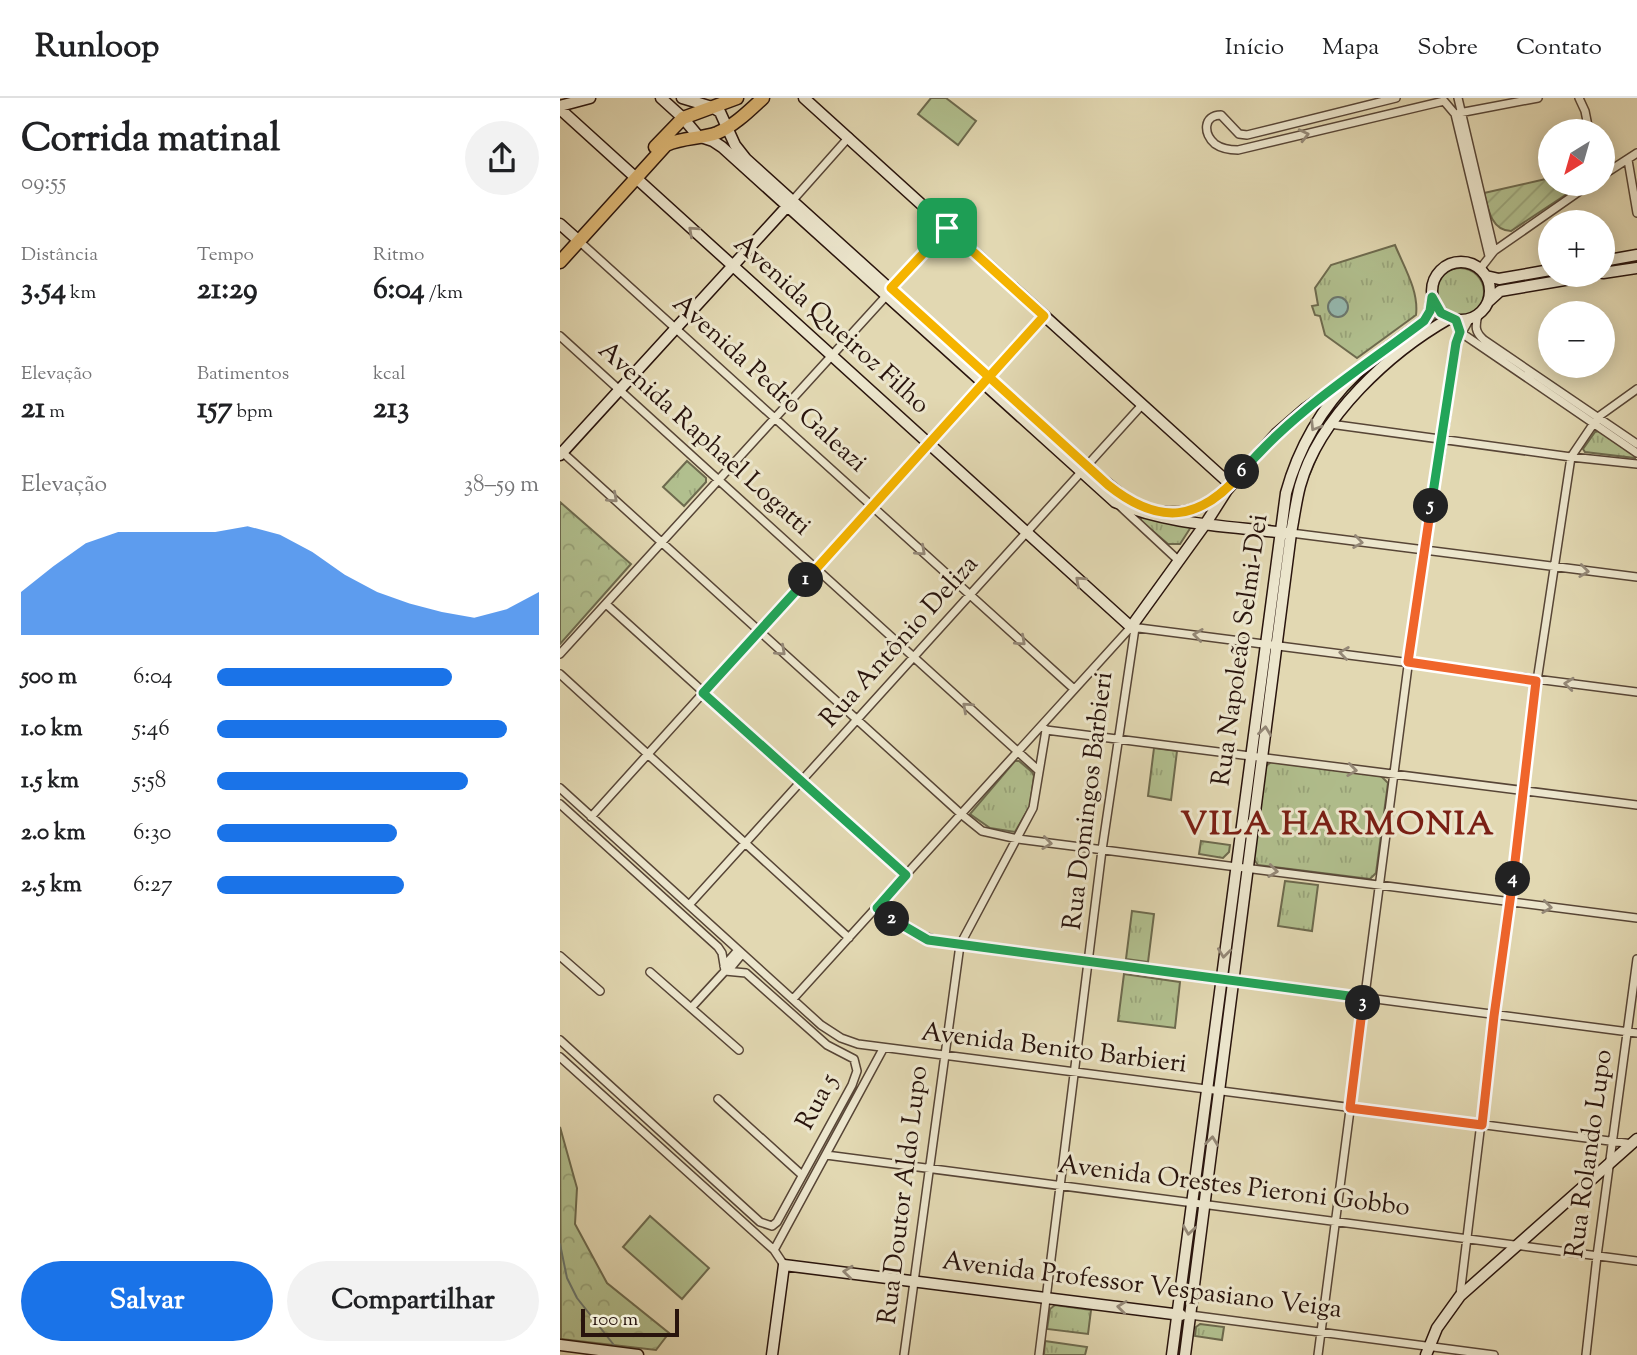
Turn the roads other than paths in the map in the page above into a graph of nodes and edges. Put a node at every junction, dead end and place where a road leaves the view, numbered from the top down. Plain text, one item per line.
1 (590, 98) edge
2 (660, 98) edge
3 (682, 98) edge
4 (737, 98) edge
5 (763, 98) edge
6 (804, 98) edge
7 (815, 98) edge
8 (1396, 98) edge
9 (1458, 98) edge
10 (1538, 98) edge
11 (1578, 98) edge
12 (712, 107) junction
13 (560, 108) edge
14 (1459, 113) junction
15 (683, 118) junction
16 (1587, 119) edge
17 (728, 127) junction
18 (698, 136) junction
19 (849, 137) junction
20 (1637, 156) edge
21 (1628, 160) junction
22 (1615, 168) edge
23 (632, 176) junction
24 (1573, 196) edge
25 (790, 203) junction
26 (1637, 214) edge
27 (560, 224) edge
28 (947, 228) junction
29 (576, 239) junction
30 (560, 250) edge
31 (1492, 254) junction
32 (1637, 255) edge
33 (1615, 259) edge
34 (560, 262) edge
35 (732, 266) junction
36 (1637, 268) edge
37 (1615, 271) edge
38 (1483, 272) junction
39 (1538, 272) edge
40 (1538, 285) edge
41 (889, 291) junction
42 (1432, 297) junction
43 (1489, 301) junction
44 (1044, 316) junction
45 (1473, 317) junction
46 (1453, 319) junction
47 (674, 329) junction
48 (1460, 332) junction
49 (560, 336) edge
50 (830, 355) junction
51 (1357, 373) junction
52 (986, 381) junction
53 (1637, 389) edge
54 (619, 390) junction
55 (1141, 405) junction
56 (773, 418) junction
57 (1596, 420) junction
58 (1329, 424) junction
59 (1443, 440) junction
60 (928, 444) junction
61 (1637, 444) edge
62 (561, 452) edge
63 (1637, 453) edge
64 (1571, 457) junction
65 (1637, 464) edge
66 (1085, 470) junction
67 (718, 480) junction
68 (1229, 488) junction
69 (1115, 502) junction
70 (872, 507) junction
71 (1206, 523) junction
72 (1285, 533) junction
73 (1027, 534) junction
74 (661, 542) junction
75 (1423, 551) junction
76 (1179, 561) junction
77 (1554, 567) junction
78 (816, 569) junction
79 (1637, 577) edge
80 (970, 596) junction
81 (606, 604) junction
82 (1133, 627) junction
83 (759, 631) junction
84 (1131, 643) junction
85 (1271, 643) junction
86 (1110, 648) junction
87 (560, 654) edge
88 (914, 658) junction
89 (1408, 662) junction
90 (560, 674) edge
91 (1536, 681) junction
92 (1074, 689) junction
93 (1637, 692) edge
94 (703, 693) junction
95 (858, 720) junction
96 (1044, 728) junction
97 (1117, 737) junction
98 (1018, 752) junction
99 (648, 754) junction
100 (1256, 757) junction
101 (1038, 770) junction
102 (1394, 774) junction
103 (803, 781) junction
104 (560, 788) edge
105 (1524, 790) junction
106 (560, 804) edge
107 (1637, 805) edge
108 (961, 814) junction
109 (591, 817) junction
110 (1018, 839) junction
111 (746, 843) junction
112 (1102, 850) junction
113 (1235, 866) junction
114 (1248, 868) junction
115 (906, 875) junction
116 (1380, 885) junction
117 (1511, 902) junction
118 (689, 905) junction
119 (877, 908) junction
120 (1637, 918) edge
121 (849, 937) junction
122 (960, 945) junction
123 (740, 952) junction
124 (560, 956) edge
125 (1637, 959) edge
126 (1090, 961) junction
127 (725, 969) junction
128 (650, 972) dead end
129 (1227, 979) junction
130 (600, 991) dead end
131 (1364, 998) junction
132 (793, 999) junction
133 (691, 1008) junction
134 (1494, 1016) junction
135 (1627, 1031) junction
136 (1637, 1033) edge
137 (560, 1040) edge
138 (883, 1049) junction
139 (739, 1050) dead end
140 (560, 1057) edge
141 (943, 1057) junction
142 (1075, 1073) junction
143 (1213, 1090) junction
144 (718, 1100) dead end
145 (1350, 1108) junction
146 (1482, 1125) junction
147 (1612, 1142) junction
148 (1635, 1143) edge
149 (826, 1155) junction
150 (1609, 1164) junction
151 (928, 1168) junction
152 (802, 1175) junction
153 (1061, 1185) junction
154 (1198, 1203) junction
155 (1336, 1221) junction
156 (1466, 1238) junction
157 (1519, 1245) junction
158 (774, 1250) junction
159 (1597, 1256) junction
160 (1637, 1261) edge
161 (784, 1265) junction
162 (914, 1280) junction
163 (1460, 1296) junction
164 (1046, 1297) junction
165 (1177, 1314) junction
166 (1190, 1315) junction
167 (1320, 1332) junction
168 (560, 1345) edge
169 (1427, 1351) edge
170 (560, 1352) edge
171 (583, 1355) edge
172 (638, 1355) edge
173 (772, 1355) edge
174 (904, 1355) edge
175 (1039, 1355) edge
176 (1172, 1355) edge
177 (1185, 1355) edge
178 (1318, 1355) edge
179 (1494, 1355) edge
180 (1586, 1355) edge

1 - 13 main road
2 - 15 main road
3 - 12 main road
4 - 12 main road
5 - 17 main road
6 - 19 main road
7 - 19 main road
8 -> 14 street
9 - 14 street
10 - 14 street
11 - 16 street
12 - 15 main road
12 - 17 main road
13 - 23 main road, Avenida Queiroz Filho
14 - 31 street
15 - 18 main road
15 - 23 main road
17 - 18 main road
17 - 25 main road
18 - 23 main road
18 - 25 main road
19 - 25 street
19 - 28 main road
20 - 21 street
21 - 22 street
21 - 26 street
23 - 29 main road
35 -> 23 main road, Avenida Queiroz Filho
24 - 31 street
25 - 35 main road
25 - 41 main road
27 - 29 main road, Avenida Pedro Galeazi
28 - 41 street
28 - 44 main road
29 - 30 main road
29 - 34 main road
29 - 47 street, Avenida Pedro Galeazi
31 - 38 street
32 - 33 main road
35 - 47 main road
35 - 50 main road, Avenida Queiroz Filho
36 - 37 main road
38 - 39 main road
38 - 42 main road
38 - 43 main road
40 - 43 main road
41 - 50 street
41 - 52 main road
42 - 46 main road
42 - 51 main road, Rua Napoleão Selmi-Dei
43 - 45 main road
44 - 52 street
44 - 55 main road
45 - 46 main road
45 - 48 street
45 - 57 street
46 - 48 street
46 - 58 main road, Rua Napoleão Selmi-Dei
47 - 54 main road
47 - 56 street, Avenida Pedro Galeazi
48 - 57 street
48 - 59 street
49 - 54 street, Avenida Raphael Logatti
50 - 56 street
50 - 60 main road, Avenida Queiroz Filho
51 - 68 main road
51 -> 72 main road, Rua Napoleão Selmi-Dei
52 - 60 street
52 - 66 main road
53 - 57 street
54 - 62 main road
54 - 67 street, Avenida Raphael Logatti
55 - 66 street, Rua Antônio Deliza
55 - 68 main road
56 - 67 street
56 - 70 street, Avenida Pedro Galeazi
57 - 61 street
57 - 63 street
57 - 64 street
58 - 59 street
58 - 72 main road, Rua Napoleão Selmi-Dei
59 - 64 street
59 - 75 street
60 - 70 street
60 - 73 main road, Avenida Queiroz Filho
62 -> 74 street
64 - 65 street
64 - 77 street
66 - 68 main road
66 - 69 main road
66 - 73 street, Rua Antônio Deliza
67 - 74 street
67 - 78 street, Avenida Raphael Logatti
68 - 71 main road
69 - 71 main road
69 - 76 street
70 - 78 street
70 -> 80 street, Avenida Pedro Galeazi
71 - 72 main road
71 - 76 main road
72 -> 75 street
72 - 85 main road, Rua Napoleão Selmi-Dei
73 - 80 street, Rua Antônio Deliza
82 -> 73 main road, Avenida Queiroz Filho
74 - 81 street
74 - 83 street
75 - 77 street
75 - 89 street
76 - 82 main road
77 -> 79 street
77 - 91 street
78 - 83 street
78 - 88 street, Avenida Raphael Logatti
80 - 88 street, Rua Antônio Deliza
80 -> 92 street, Avenida Pedro Galeazi
81 - 87 street
81 - 94 street
82 - 84 street, Rua Domingos Barbieri
85 -> 82 street
82 - 86 street
83 - 94 street
83 -> 95 street
84 - 86 street
84 - 97 street, Rua Domingos Barbieri
89 -> 85 street
85 - 100 main road, Rua Napoleão Selmi-Dei
86 - 92 street
88 - 95 street, Rua Antônio Deliza
98 -> 88 street, Avenida Raphael Logatti
89 - 91 street
89 - 102 street
90 - 99 street
93 -> 91 street
91 - 105 street
92 - 96 street
94 - 99 street
94 - 103 street
95 - 103 street, Rua Antônio Deliza
95 - 108 street
96 - 97 street
96 - 98 street
96 - 101 street, Rua Doutor Aldo Lupo
97 - 100 street
97 - 112 street, Rua Domingos Barbieri
98 - 101 street, Avenida Raphael Logatti
98 - 108 street
99 - 109 street
99 - 111 street
100 -> 102 street
100 - 113 main road, Rua Napoleão Selmi-Dei
100 - 114 main road, Rua Napoleão Selmi-Dei
101 - 110 street, Rua Doutor Aldo Lupo
102 - 105 street
102 - 116 street
103 - 111 street, Rua Antônio Deliza
103 - 115 street
104 - 109 street, Avenida Benito Barbieri
105 - 107 street
105 - 117 street
106 - 127 street
108 - 110 street
108 - 115 street
109 - 118 street, Avenida Benito Barbieri
110 -> 112 street
110 - 122 street, Rua Doutor Aldo Lupo
111 - 118 street, Rua Antônio Deliza
111 - 121 street
112 - 113 street
112 - 126 street, Rua Domingos Barbieri
113 - 114 street
113 -> 129 main road, Rua Napoleão Selmi-Dei
114 -> 116 street
114 - 129 main road, Rua Napoleão Selmi-Dei
115 - 119 street
116 - 117 street
116 - 131 street
117 -> 120 street
117 - 134 street
118 - 123 street, Avenida Benito Barbieri
119 - 121 street
119 - 122 street
121 - 132 street
122 - 126 street
122 - 141 street, Rua Doutor Aldo Lupo
123 - 127 street
123 - 132 street, Avenida Benito Barbieri
124 - 130 street
125 - 135 street, Rua Rolando Lupo
126 - 129 street
126 - 142 street, Rua Domingos Barbieri
127 - 133 street
127 - 152 street, Rua 5
128 - 133 street
129 - 131 street
129 - 143 main road, Rua Napoleão Selmi-Dei
131 - 134 street
131 - 145 street
132 - 138 street, Avenida Benito Barbieri
133 - 139 street
134 - 135 street
134 - 146 street
135 - 136 street
135 - 147 street, Rua Rolando Lupo
137 - 152 street, Rua 5
138 - 141 street, Avenida Benito Barbieri
138 - 149 street
140 - 158 street
141 - 142 street, Avenida Benito Barbieri
141 - 151 street, Rua Doutor Aldo Lupo
142 - 143 street, Avenida Benito Barbieri
142 - 153 street, Rua Domingos Barbieri
143 - 145 street, Avenida Benito Barbieri
143 - 154 main road, Rua Napoleão Selmi-Dei
144 - 152 street
145 - 146 street, Avenida Benito Barbieri
145 - 155 street
146 - 147 street, Avenida Benito Barbieri
146 - 156 street
147 - 148 street, Avenida Benito Barbieri
147 - 150 street, Rua Rolando Lupo
148 - 150 main road
149 - 151 street, Avenida Orestes Pieroni Gobbo
149 - 158 street
150 - 157 main road
150 - 159 street, Rua Rolando Lupo
151 - 153 street, Avenida Orestes Pieroni Gobbo
151 - 162 street, Rua Doutor Aldo Lupo
153 - 154 street, Avenida Orestes Pieroni Gobbo
153 - 164 street, Rua Domingos Barbieri
154 - 155 street, Avenida Orestes Pieroni Gobbo
154 -> 165 main road, Rua Napoleão Selmi-Dei
154 - 166 main road, Rua Napoleão Selmi-Dei
155 - 156 street, Avenida Orestes Pieroni Gobbo
155 - 167 street
156 - 157 street, Avenida Orestes Pieroni Gobbo
156 - 163 street
157 - 159 street, Avenida Orestes Pieroni Gobbo
157 - 163 main road
158 - 161 street
159 - 160 street, Avenida Orestes Pieroni Gobbo
159 - 180 street, Rua Rolando Lupo
162 -> 161 main road, Avenida Professor Vespasiano Veiga
161 - 173 main road
162 - 164 main road, Avenida Professor Vespasiano Veiga
162 - 174 street, Rua Doutor Aldo Lupo
163 - 169 main road
165 -> 164 main road, Avenida Professor Vespasiano Veiga
164 - 175 street, Rua Domingos Barbieri
165 - 166 main road, Avenida Professor Vespasiano Veiga
165 - 176 main road, Rua Napoleão Selmi-Dei
166 - 167 street, Avenida Professor Vespasiano Veiga
166 - 177 main road, Rua Napoleão Selmi-Dei
167 - 169 street, Avenida Professor Vespasiano Veiga
167 - 178 street
168 - 172 main road
169 - 179 street, Avenida Professor Vespasiano Veiga
170 - 171 main road

